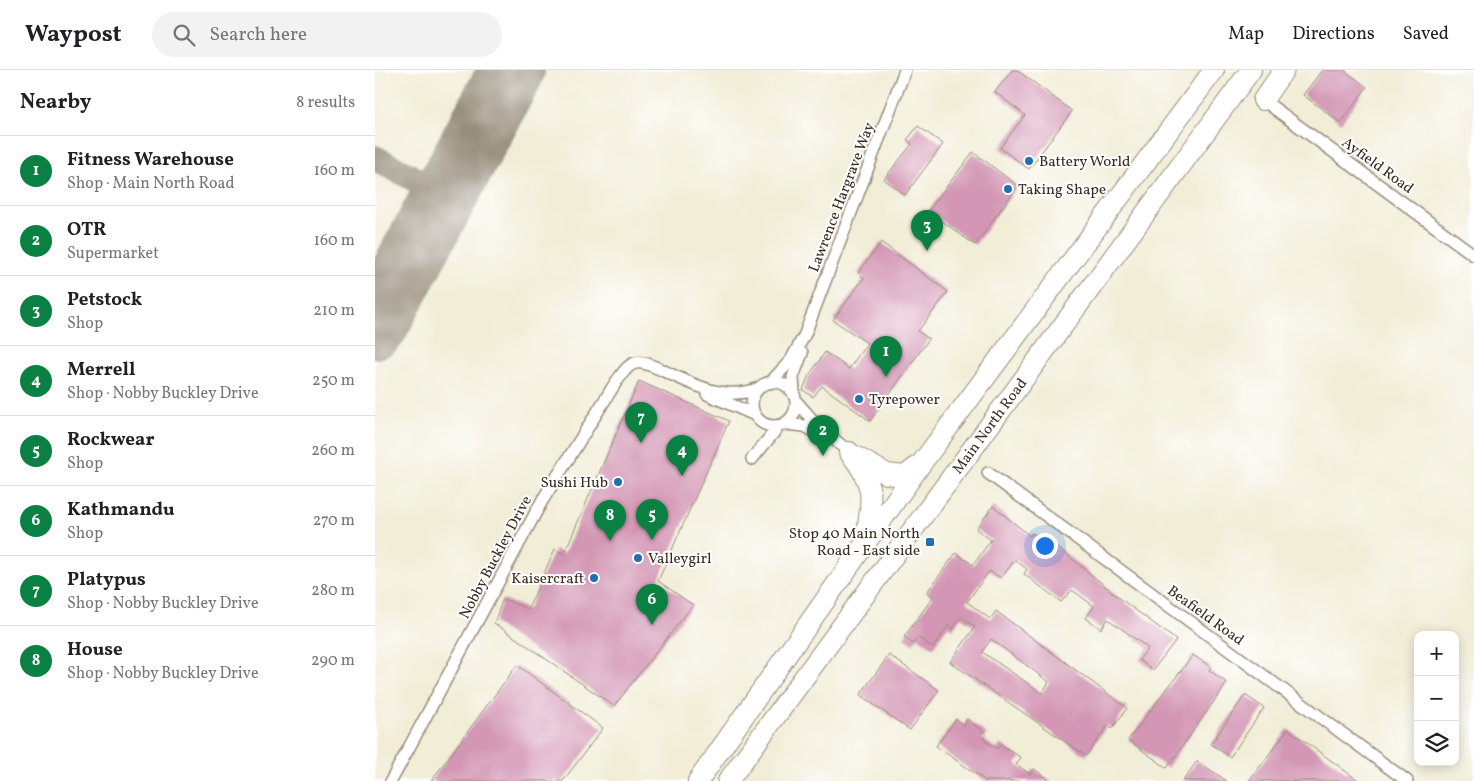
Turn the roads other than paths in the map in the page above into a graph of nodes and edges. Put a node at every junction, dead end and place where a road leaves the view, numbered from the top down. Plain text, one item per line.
1 (905, 70) edge
2 (1214, 70) edge
3 (1251, 70) edge
4 (1284, 70) edge
5 (1263, 100) joint
6 (1474, 255) edge
7 (805, 334) junction
8 (770, 383) junction
9 (698, 386) junction
10 (759, 388) junction
11 (795, 398) junction
12 (756, 417) junction
13 (781, 425) junction
14 (847, 450) junction
15 (921, 464) junction
16 (988, 473) dead end
17 (864, 544) junction
18 (391, 781) edge
19 (698, 781) edge
20 (728, 781) edge
21 (1407, 781) edge

1 - 7 street, Lawrence Hargrave Way
2 - 15 highway
3 - 20 highway, Main North Road
4 - 5 highway
5 - 6 street, Ayfield Road
7 - 8 street, Lawrence Hargrave Way
7 - 11 street, Lawrence Hargrave Way
8 - 10 street
8 - 11 street
9 - 10 street, Nobby Buckley Drive
9 - 12 street, Nobby Buckley Drive
9 - 18 street, Nobby Buckley Drive
10 - 12 street
11 - 13 street
11 - 14 street
12 - 13 street
12 - 13 street
13 - 14 street
14 - 15 highway
14 - 17 highway
15 - 17 highway
16 - 21 street, Beafield Road
17 - 19 highway

